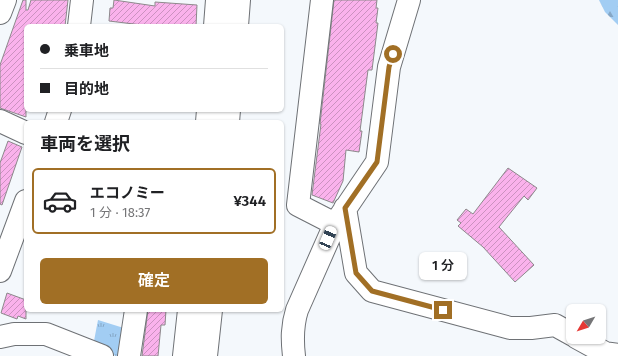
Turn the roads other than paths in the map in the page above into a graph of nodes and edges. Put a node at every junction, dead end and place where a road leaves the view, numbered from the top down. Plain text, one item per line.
1 (5, 0) edge
2 (82, 0) edge
3 (217, 0) edge
4 (239, 0) edge
5 (322, 0) edge
6 (409, 0) edge
7 (0, 13) edge
8 (80, 24) edge
9 (215, 24) edge
10 (237, 24) edge
11 (0, 121) edge
12 (24, 132) edge
13 (24, 206) edge
14 (340, 216) junction
15 (0, 271) edge
16 (136, 312) edge
17 (189, 312) edge
18 (211, 312) edge
19 (566, 331) edge
20 (0, 337) edge
21 (589, 344) edge
22 (610, 355) edge
23 (102, 356) edge
24 (129, 356) edge
25 (184, 356) edge
26 (206, 356) edge
27 (294, 356) edge

1 - 7 street
2 - 8 street
3 - 9 street
4 - 10 street
5 - 14 street
6 - 14 street
11 - 12 street
13 - 15 street
14 - 19 street
14 - 27 street
16 - 24 street
17 - 25 street
18 - 26 street
20 - 23 street
21 - 22 street

